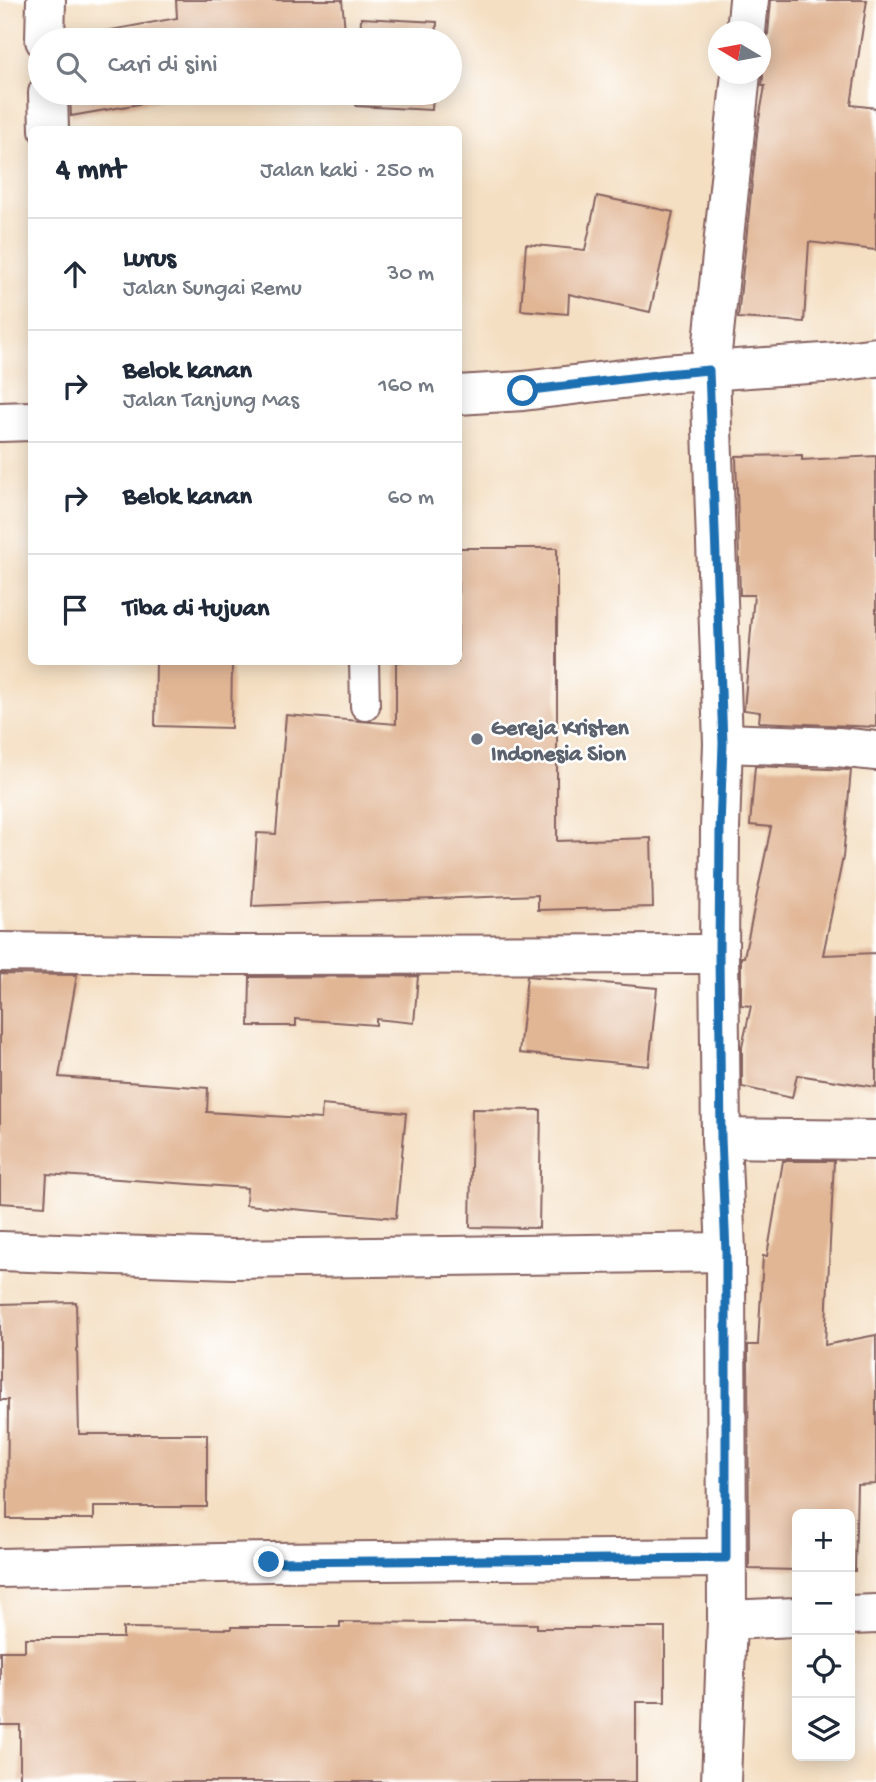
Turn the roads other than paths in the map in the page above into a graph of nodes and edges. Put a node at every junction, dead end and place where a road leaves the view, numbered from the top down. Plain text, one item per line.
1 (46, 0) edge
2 (749, 0) edge
3 (747, 21) edge
4 (45, 28) edge
5 (740, 84) edge
6 (49, 105) edge
7 (50, 126) edge
8 (876, 358) edge
9 (709, 370) junction
10 (462, 395) edge
11 (28, 421) edge
12 (0, 422) edge
13 (365, 665) edge
14 (365, 706) dead end
15 (723, 743) junction
16 (876, 751) edge
17 (0, 952) edge
18 (719, 954) junction
19 (721, 1138) junction
20 (876, 1140) edge
21 (0, 1251) edge
22 (726, 1252) junction
23 (726, 1558) junction
24 (0, 1568) edge
25 (876, 1614) edge
26 (855, 1615) edge
27 (792, 1617) edge
28 (727, 1620) junction
29 (721, 1782) edge

1 - 4 street
2 - 3 street
5 - 9 street
6 - 7 street
8 - 9 street
9 - 10 street
9 - 15 street
11 - 12 street
13 - 14 lane
15 - 16 street
15 - 18 street
17 - 18 street
18 - 19 street
19 - 20 street
19 - 22 street
21 - 22 street
22 - 23 street
23 - 24 street
23 - 28 street
25 - 26 street
27 - 28 street
28 - 29 street

